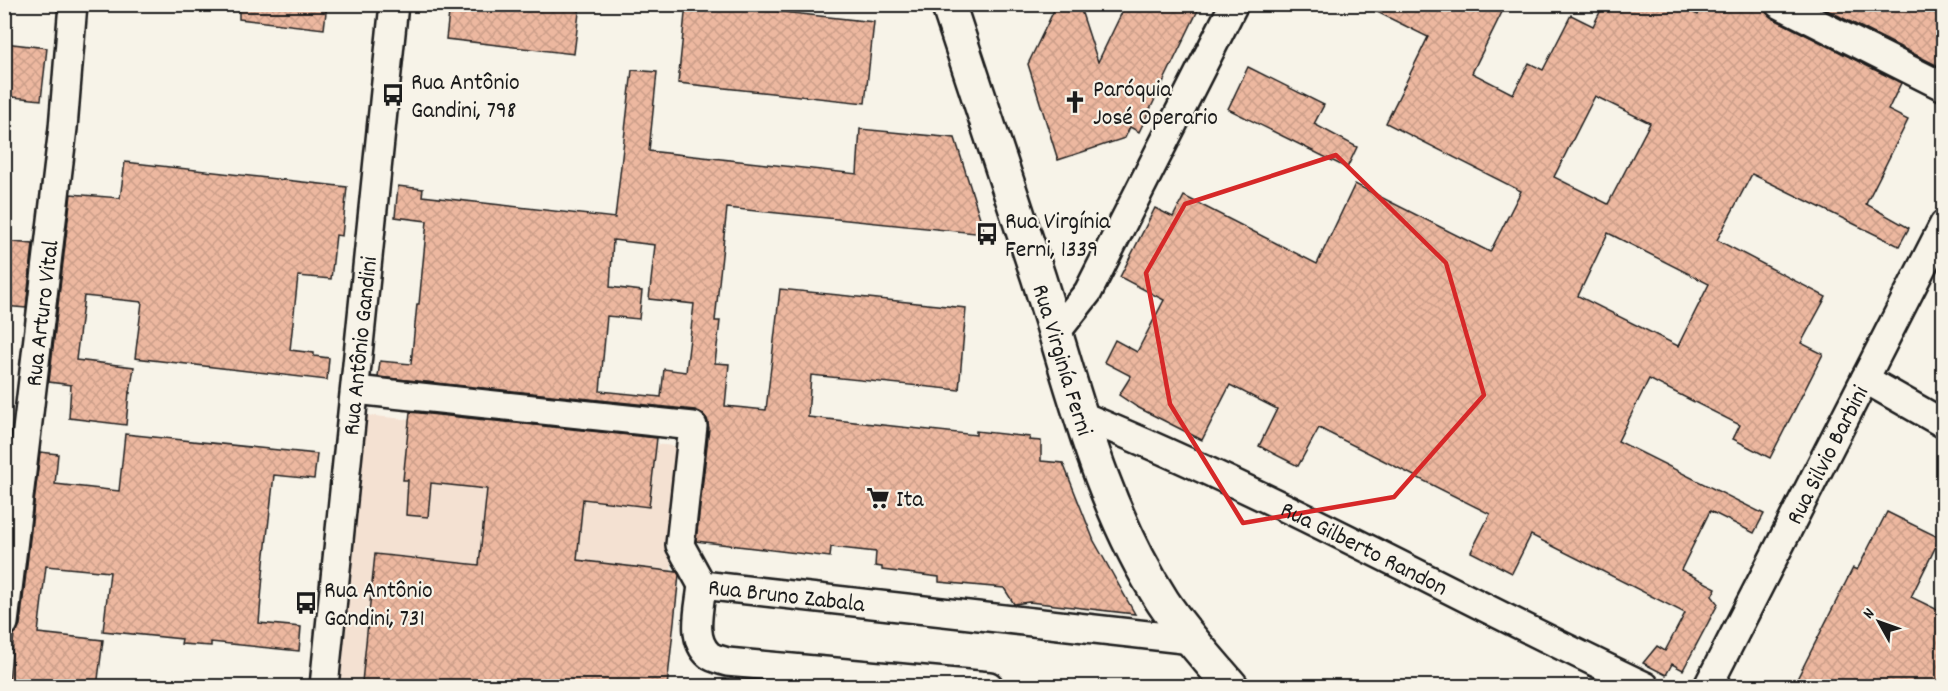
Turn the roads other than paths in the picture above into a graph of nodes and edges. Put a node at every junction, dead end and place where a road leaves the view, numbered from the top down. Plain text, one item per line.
1 (74, 4) edge
2 (394, 4) edge
3 (948, 4) edge
4 (1234, 4) edge
5 (1779, 4) edge
6 (1944, 87) edge
7 (1944, 224) edge
8 (1055, 334) junction
9 (1864, 379) junction
10 (356, 390) junction
11 (1080, 415) junction
12 (1944, 424) edge
13 (702, 585) junction
14 (4, 622) edge
15 (1192, 640) junction
16 (324, 687) edge
17 (989, 687) edge
18 (1231, 687) edge
19 (1645, 687) edge
20 (1708, 687) edge

1 - 14 street, Rua Arturo Vital
2 - 10 street, Rua Antônio Gandini
3 - 8 street, Rua Virginía Ferni
4 - 8 street
5 - 6 street
7 - 9 street, Rua Silvio Barbini
8 - 11 street, Rua Virginía Ferni
9 - 12 street
9 - 20 street, Rua Silvio Barbini
10 - 13 street
10 - 16 street, Rua Antônio Gandini
11 - 15 street, Rua Virginía Ferni
11 - 19 street, Rua Gilberto Randon
13 - 15 street, Rua Bruno Zabala
13 - 17 street, Rua Bruno Zabala
15 - 18 street, Rua Virginía Ferni

